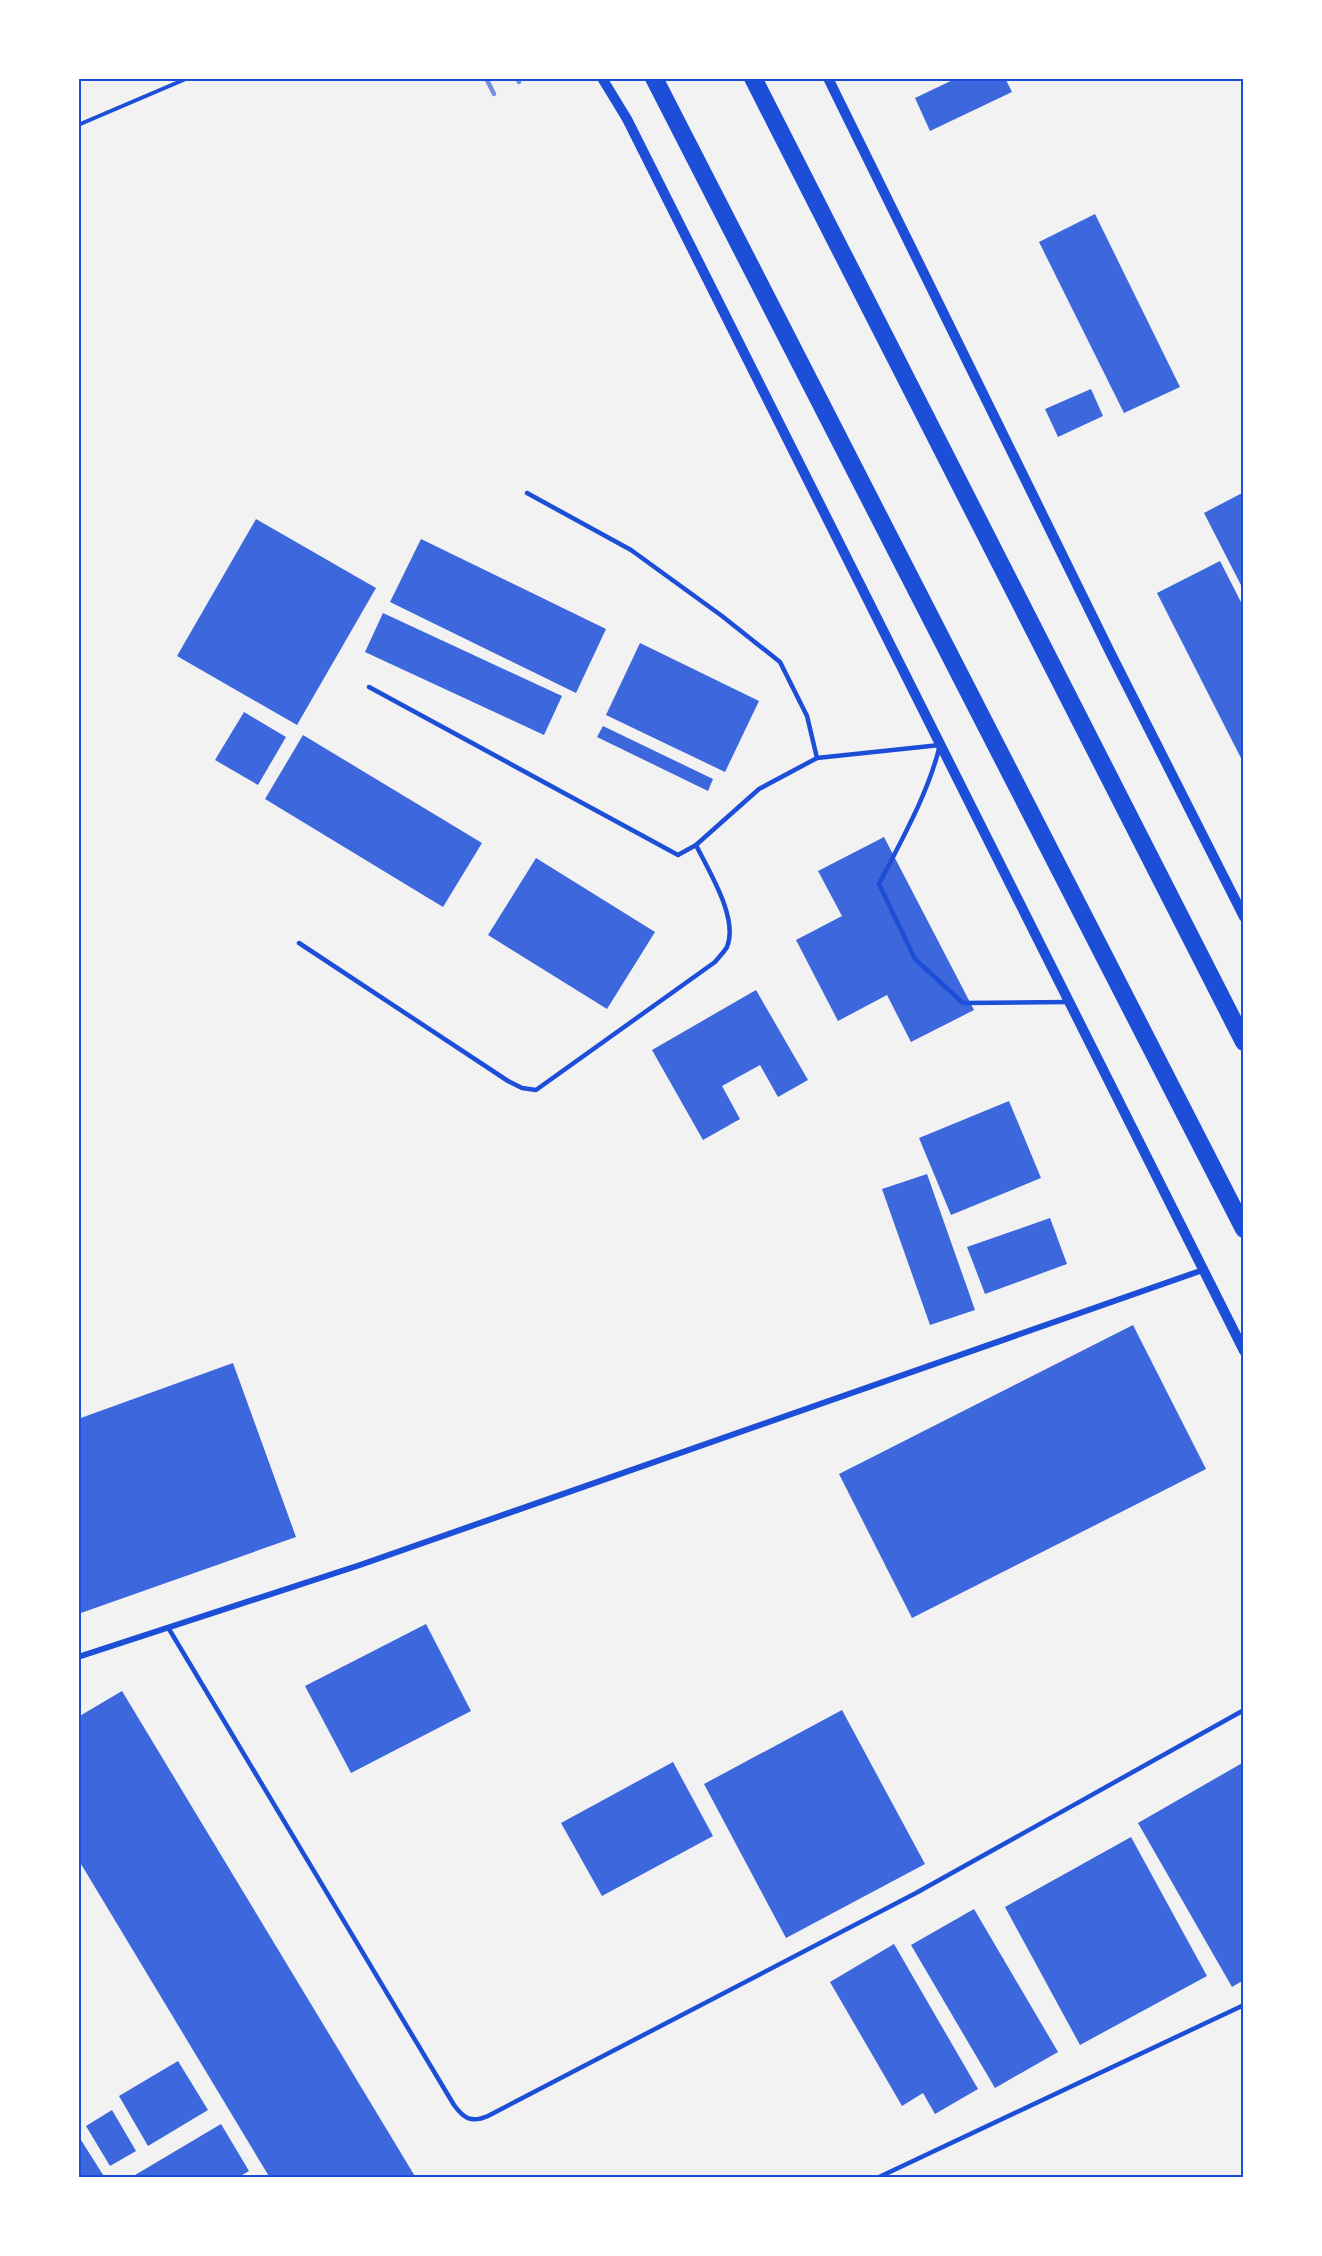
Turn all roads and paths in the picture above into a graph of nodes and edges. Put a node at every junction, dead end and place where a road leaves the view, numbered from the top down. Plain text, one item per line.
1 (188, 78) edge
2 (602, 78) edge
3 (753, 78) edge
4 (828, 78) edge
5 (655, 83) edge
6 (78, 125) edge
7 (527, 493) dead end
8 (369, 687) dead end
9 (940, 745) junction
10 (817, 758) junction
11 (696, 845) junction
12 (1244, 917) edge
13 (299, 943) dead end
14 (1069, 1002) junction
15 (1244, 1042) edge
16 (1244, 1229) edge
17 (1203, 1270) junction
18 (1244, 1351) edge
19 (170, 1629) junction
20 (78, 1657) edge
21 (1244, 1710) edge
22 (1244, 2005) edge
23 (877, 2178) edge

1 - 6 path
2 - 9 street
3 - 15 highway
4 - 12 street
5 - 16 highway
7 - 10 lane
8 - 11 lane
9 - 10 lane
9 - 14 street
9 - 14 lane
10 - 11 lane
11 - 13 lane
14 - 17 street
17 - 18 street
17 - 19 street
19 - 20 street
19 - 21 lane
22 - 23 lane

